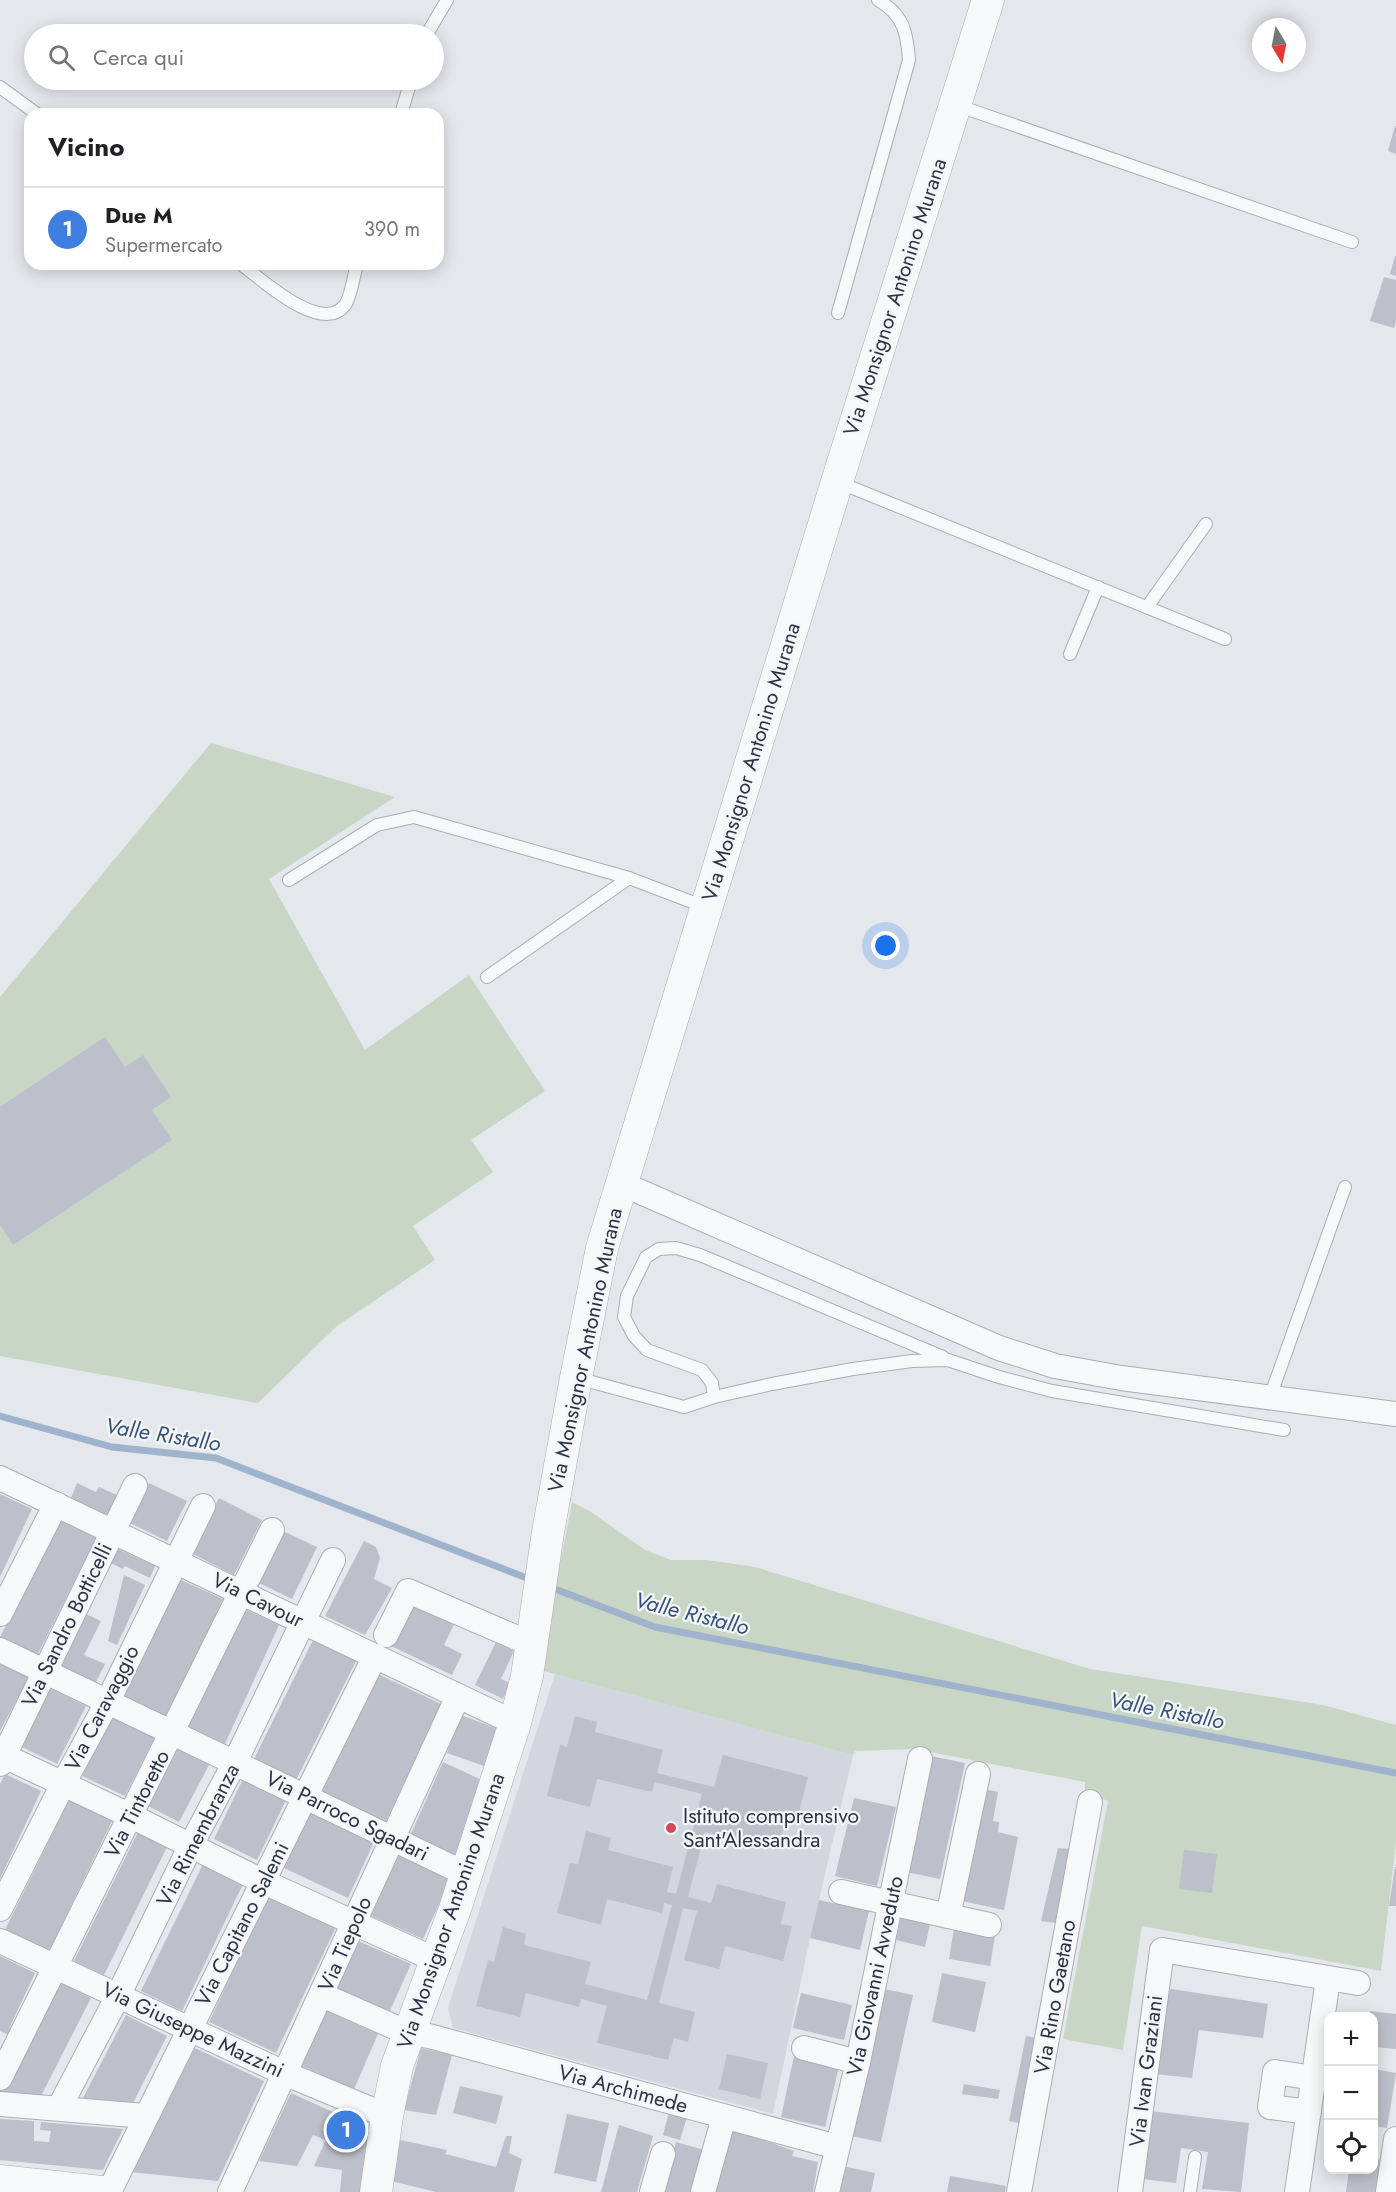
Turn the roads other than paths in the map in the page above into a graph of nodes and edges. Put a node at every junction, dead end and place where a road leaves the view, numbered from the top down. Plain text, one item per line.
1 (447, 0) edge
2 (878, 0) edge
3 (988, 0) edge
4 (433, 24) edge
5 (0, 87) edge
6 (408, 90) edge
7 (956, 105) junction
8 (29, 108) edge
9 (403, 108) edge
10 (1352, 242) dead end
11 (249, 270) edge
12 (355, 270) edge
13 (838, 313) dead end
14 (837, 482) junction
15 (1206, 524) dead end
16 (1098, 587) junction
17 (1147, 607) junction
18 (1225, 639) dead end
19 (1070, 654) dead end
20 (629, 879) junction
21 (289, 880) dead end
22 (706, 907) junction
23 (487, 977) dead end
24 (620, 1183) junction
25 (1345, 1187) dead end
26 (948, 1360) junction
27 (576, 1378) junction
28 (714, 1397) junction
29 (1270, 1397) junction
30 (1396, 1414) edge
31 (1284, 1430) dead end
32 (0, 1478) edge
33 (135, 1486) dead end
34 (56, 1504) junction
35 (203, 1506) dead end
36 (272, 1530) dead end
37 (113, 1532) junction
38 (333, 1560) dead end
39 (176, 1561) junction
40 (242, 1592) junction
41 (0, 1614) edge
42 (303, 1622) junction
43 (532, 1638) junction
44 (381, 1646) junction
45 (0, 1650) edge
46 (43, 1672) junction
47 (458, 1696) junction
48 (108, 1701) junction
49 (515, 1723) junction
50 (173, 1733) junction
51 (1, 1758) edge
52 (920, 1759) dead end
53 (235, 1762) junction
54 (978, 1774) dead end
55 (63, 1784) junction
56 (306, 1796) junction
57 (1090, 1802) dead end
58 (131, 1816) junction
59 (394, 1838) junction
60 (191, 1845) junction
61 (466, 1874) junction
62 (264, 1882) junction
63 (841, 1892) dead end
64 (890, 1903) junction
65 (0, 1909) edge
66 (948, 1916) junction
67 (354, 1922) junction
68 (989, 1925) dead end
69 (0, 1941) edge
70 (436, 1960) junction
71 (54, 1966) junction
72 (1328, 1978) junction
73 (1358, 1983) dead end
74 (322, 1995) junction
75 (118, 1996) junction
76 (190, 2028) junction
77 (408, 2033) junction
78 (804, 2048) dead end
79 (858, 2062) junction
80 (284, 2073) junction
81 (0, 2078) edge
82 (1314, 2078) junction
83 (0, 2104) edge
84 (59, 2108) junction
85 (1309, 2112) junction
86 (145, 2116) junction
87 (387, 2116) junction
88 (724, 2117) junction
89 (1396, 2139) edge
90 (837, 2146) junction
91 (663, 2154) dead end
92 (1195, 2157) dead end
93 (15, 2186) edge
94 (100, 2192) edge
95 (109, 2192) edge
96 (230, 2192) edge
97 (376, 2192) edge
98 (652, 2192) edge
99 (703, 2192) edge
100 (827, 2192) edge
101 (1019, 2192) edge
102 (1130, 2192) edge
103 (1190, 2192) edge
104 (1298, 2192) edge
105 (1388, 2192) edge

1 - 4 lane
2 - 13 lane
3 - 7 street, Via Monsignor Antonino Murana
5 - 8 lane
6 - 9 lane
7 - 10 lane
7 - 14 street, Via Monsignor Antonino Murana
11 - 12 lane
14 - 16 lane
14 - 22 street, Via Monsignor Antonino Murana
15 - 17 lane
16 - 17 lane
16 - 19 lane
17 - 18 lane
20 - 21 lane
20 - 22 lane
20 - 23 lane
22 - 24 street, Via Monsignor Antonino Murana
24 - 27 street, Via Monsignor Antonino Murana
24 - 29 street
25 - 29 lane
26 - 28 lane
26 - 28 lane
26 - 31 lane
27 - 28 lane
27 - 43 street, Via Monsignor Antonino Murana
29 - 30 street
32 - 34 street, Via Cavour
33 - 37 street, Via Sandro Botticelli
34 - 37 street, Via Cavour
34 - 41 street
35 - 39 street, Via Caravaggio
36 - 40 street, Via Tintoretto
37 - 39 street, Via Cavour
37 - 46 street, Via Sandro Botticelli
38 - 42 street, Via Rimembranza
39 - 40 street, Via Cavour
39 - 48 street, Via Caravaggio
40 - 42 street, Via Cavour
40 - 50 street, Via Tintoretto
42 - 44 street, Via Cavour
42 - 53 street, Via Rimembranza
43 - 44 street, Via Capitano Salemi
43 - 49 street, Via Monsignor Antonino Murana
44 - 47 street, Via Cavour
44 - 56 street, Via Capitano Salemi
45 - 46 street, Via Parroco Sgadari
46 - 48 street, Via Parroco Sgadari
46 - 51 street, Via Sandro Botticelli
47 - 49 street, Via Cavour
47 - 59 street, Via Tiepolo
48 - 50 street, Via Parroco Sgadari
48 - 55 street, Via Caravaggio
49 - 61 street, Via Monsignor Antonino Murana
50 - 53 street, Via Parroco Sgadari
50 - 58 street, Via Tintoretto
51 - 55 street
52 - 64 street, Via Giovanni Avveduto
53 - 56 street, Via Parroco Sgadari
53 - 60 street, Via Rimembranza
54 - 66 street
55 - 58 street
55 - 65 street, Via Caravaggio
56 - 59 street, Via Parroco Sgadari
56 - 62 street, Via Capitano Salemi
57 - 101 street, Via Rino Gaetano
58 - 60 street
58 - 71 street, Via Tintoretto
59 - 61 street, Via Parroco Sgadari
59 - 67 street, Via Tiepolo
60 - 62 street
60 - 75 street, Via Rimembranza
61 - 70 street, Via Monsignor Antonino Murana
62 - 67 street
62 - 76 street, Via Capitano Salemi
63 - 64 street
64 - 66 street
64 - 79 street, Via Giovanni Avveduto
66 - 68 street
67 - 70 street
67 - 74 street, Via Tiepolo
69 - 71 street, Via Giuseppe Mazzini
70 - 77 street, Via Monsignor Antonino Murana
71 - 75 street, Via Giuseppe Mazzini
71 - 81 street, Via Tintoretto
72 - 73 street
72 - 82 street
72 - 102 street, Via Ivan Graziani
74 - 77 street, Via Archimede
74 - 80 street, Via Tiepolo
75 - 76 street, Via Giuseppe Mazzini
75 - 84 street, Via Rimembranza
76 - 80 street, Via Giuseppe Mazzini
76 - 86 street, Via Capitano Salemi
77 - 87 street, Via Monsignor Antonino Murana
77 - 88 street, Via Archimede
78 - 79 street
79 - 90 street, Via Giovanni Avveduto
80 - 87 street, Via Giuseppe Mazzini
80 - 96 street, Via Tiepolo
82 - 85 street
82 - 85 street
83 - 84 street
84 - 86 street
85 - 104 street
86 - 95 street, Via Capitano Salemi
87 - 97 street, Via Monsignor Antonino Murana
88 - 90 street, Via Archimede
88 - 99 street
89 - 105 street
90 - 100 street, Via Giovanni Avveduto
91 - 98 street
92 - 103 lane
93 - 94 street

